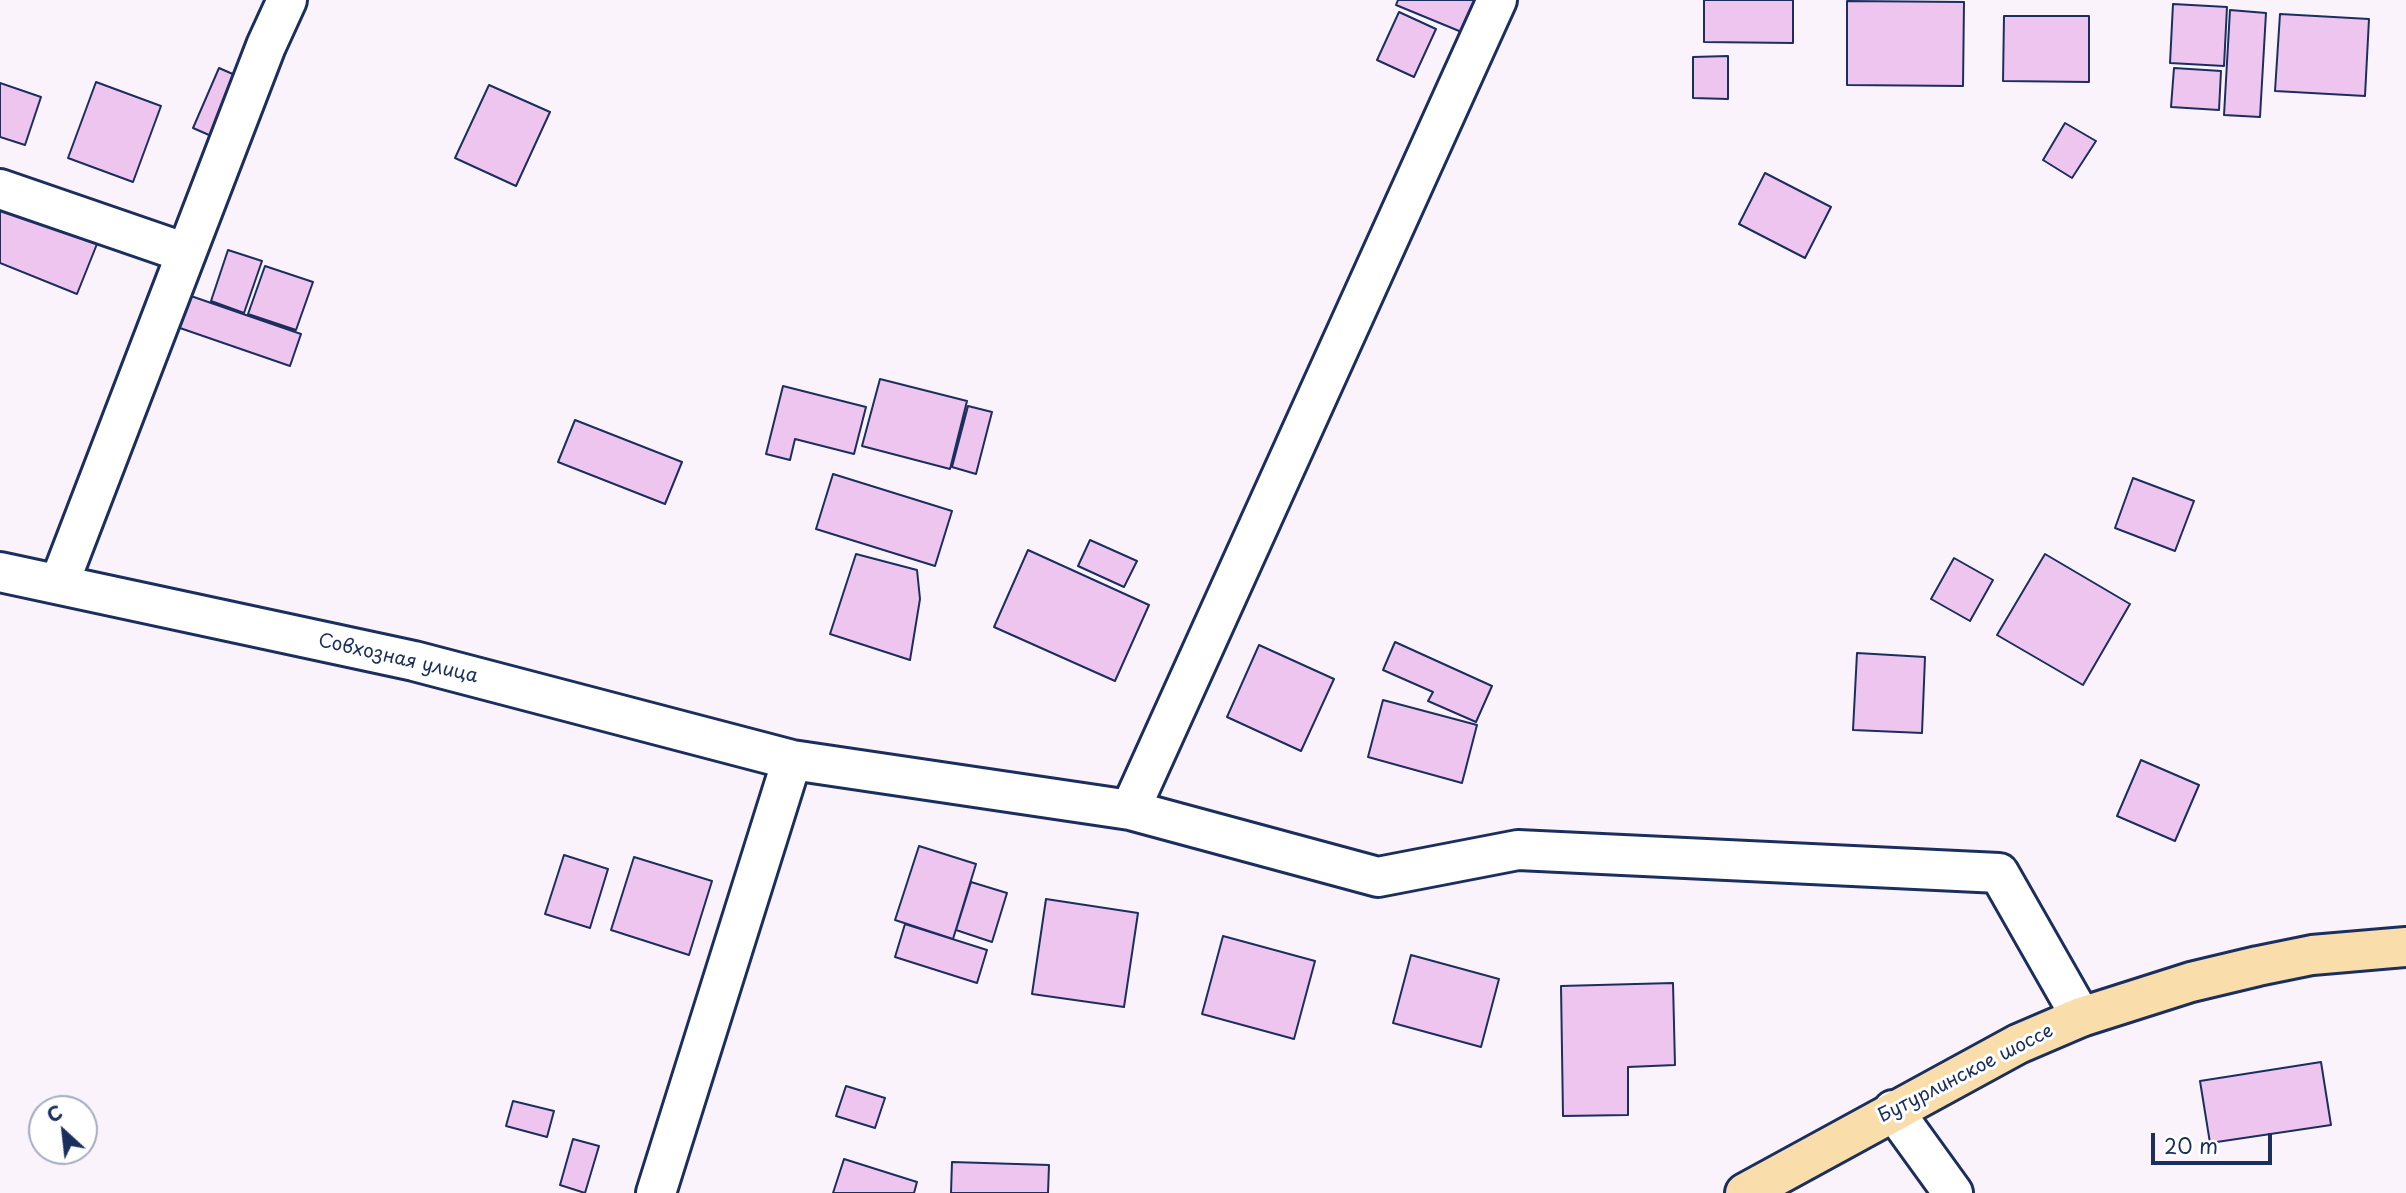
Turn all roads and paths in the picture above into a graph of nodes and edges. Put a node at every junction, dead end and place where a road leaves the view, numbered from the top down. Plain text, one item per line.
1 (286, 0) edge
2 (1497, 0) edge
3 (0, 189) edge
4 (186, 253) junction
5 (0, 572) edge
6 (58, 584) junction
7 (792, 760) junction
8 (1129, 810) junction
9 (2406, 947) edge
10 (2081, 1017) junction
11 (1893, 1110) junction
12 (656, 1193) edge
13 (1745, 1193) edge
14 (1953, 1193) edge

1 - 4 street
2 - 8 street
3 - 4 street
4 - 6 street
5 - 6 street, Совхозная улица
6 - 7 street, Совхозная улица
7 - 8 street, Совхозная улица
7 - 12 street
8 - 10 street, Совхозная улица
9 - 10 main road, Бутурлинское шоссе
10 - 11 main road, Бутурлинское шоссе
11 - 13 main road, Бутурлинское шоссе
11 - 14 street

